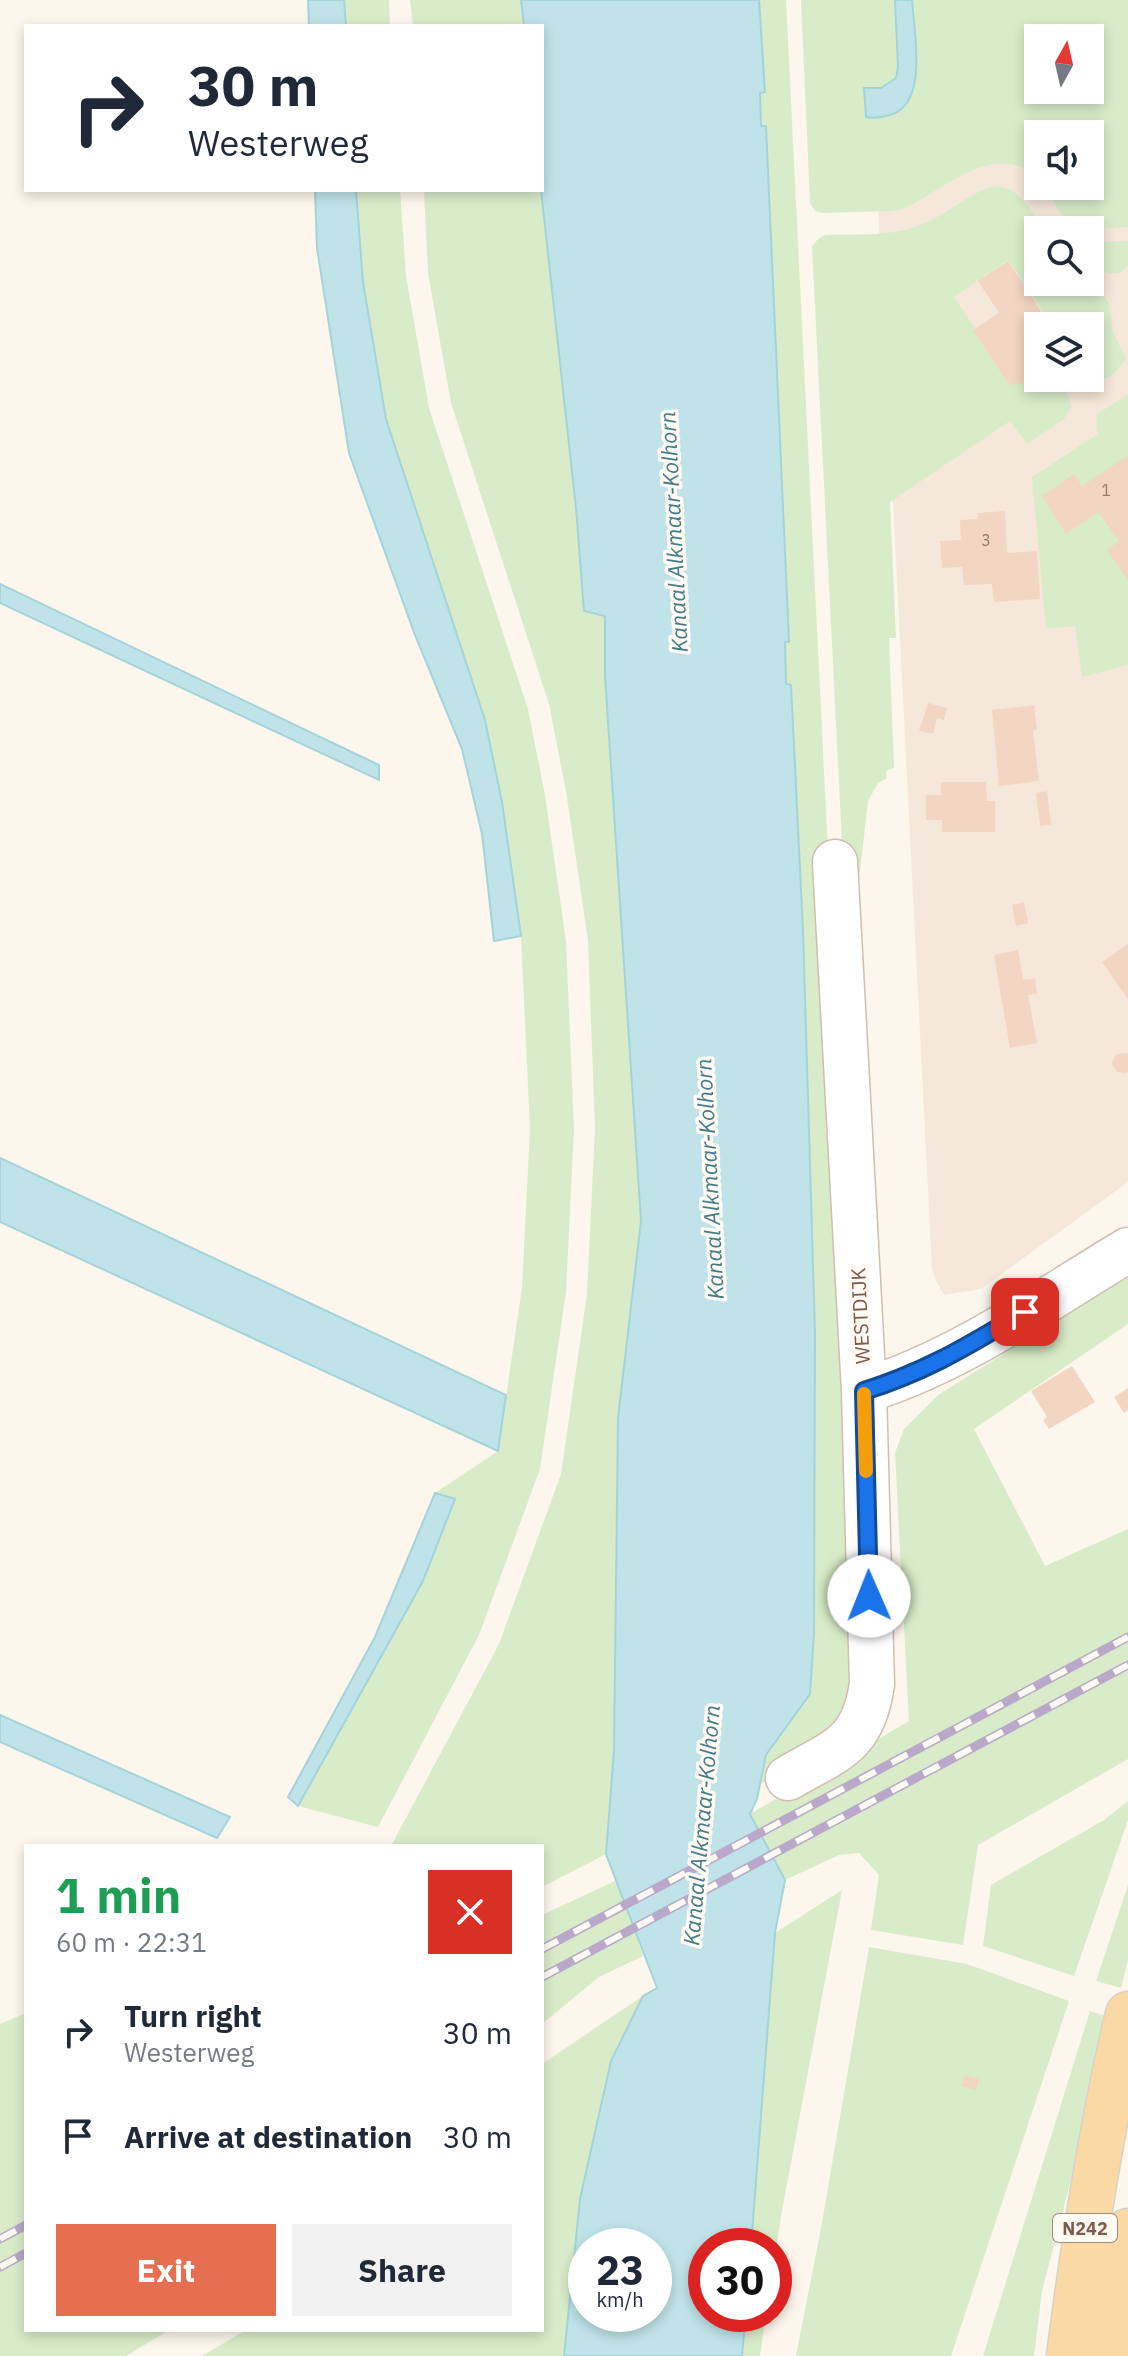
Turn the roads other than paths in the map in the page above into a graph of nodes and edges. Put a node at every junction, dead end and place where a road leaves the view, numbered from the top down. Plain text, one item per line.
1 (835, 862) dead end
2 (1128, 1250) edge
3 (864, 1391) junction
4 (788, 1778) dead end
5 (1128, 2014) edge
6 (1128, 2231) edge
7 (1069, 2356) edge
8 (1111, 2356) edge

1 - 3 street, WESTDIJK
2 - 3 street
3 - 4 street, WESTDIJK
5 - 7 main road, N242
6 - 8 main road, N242

